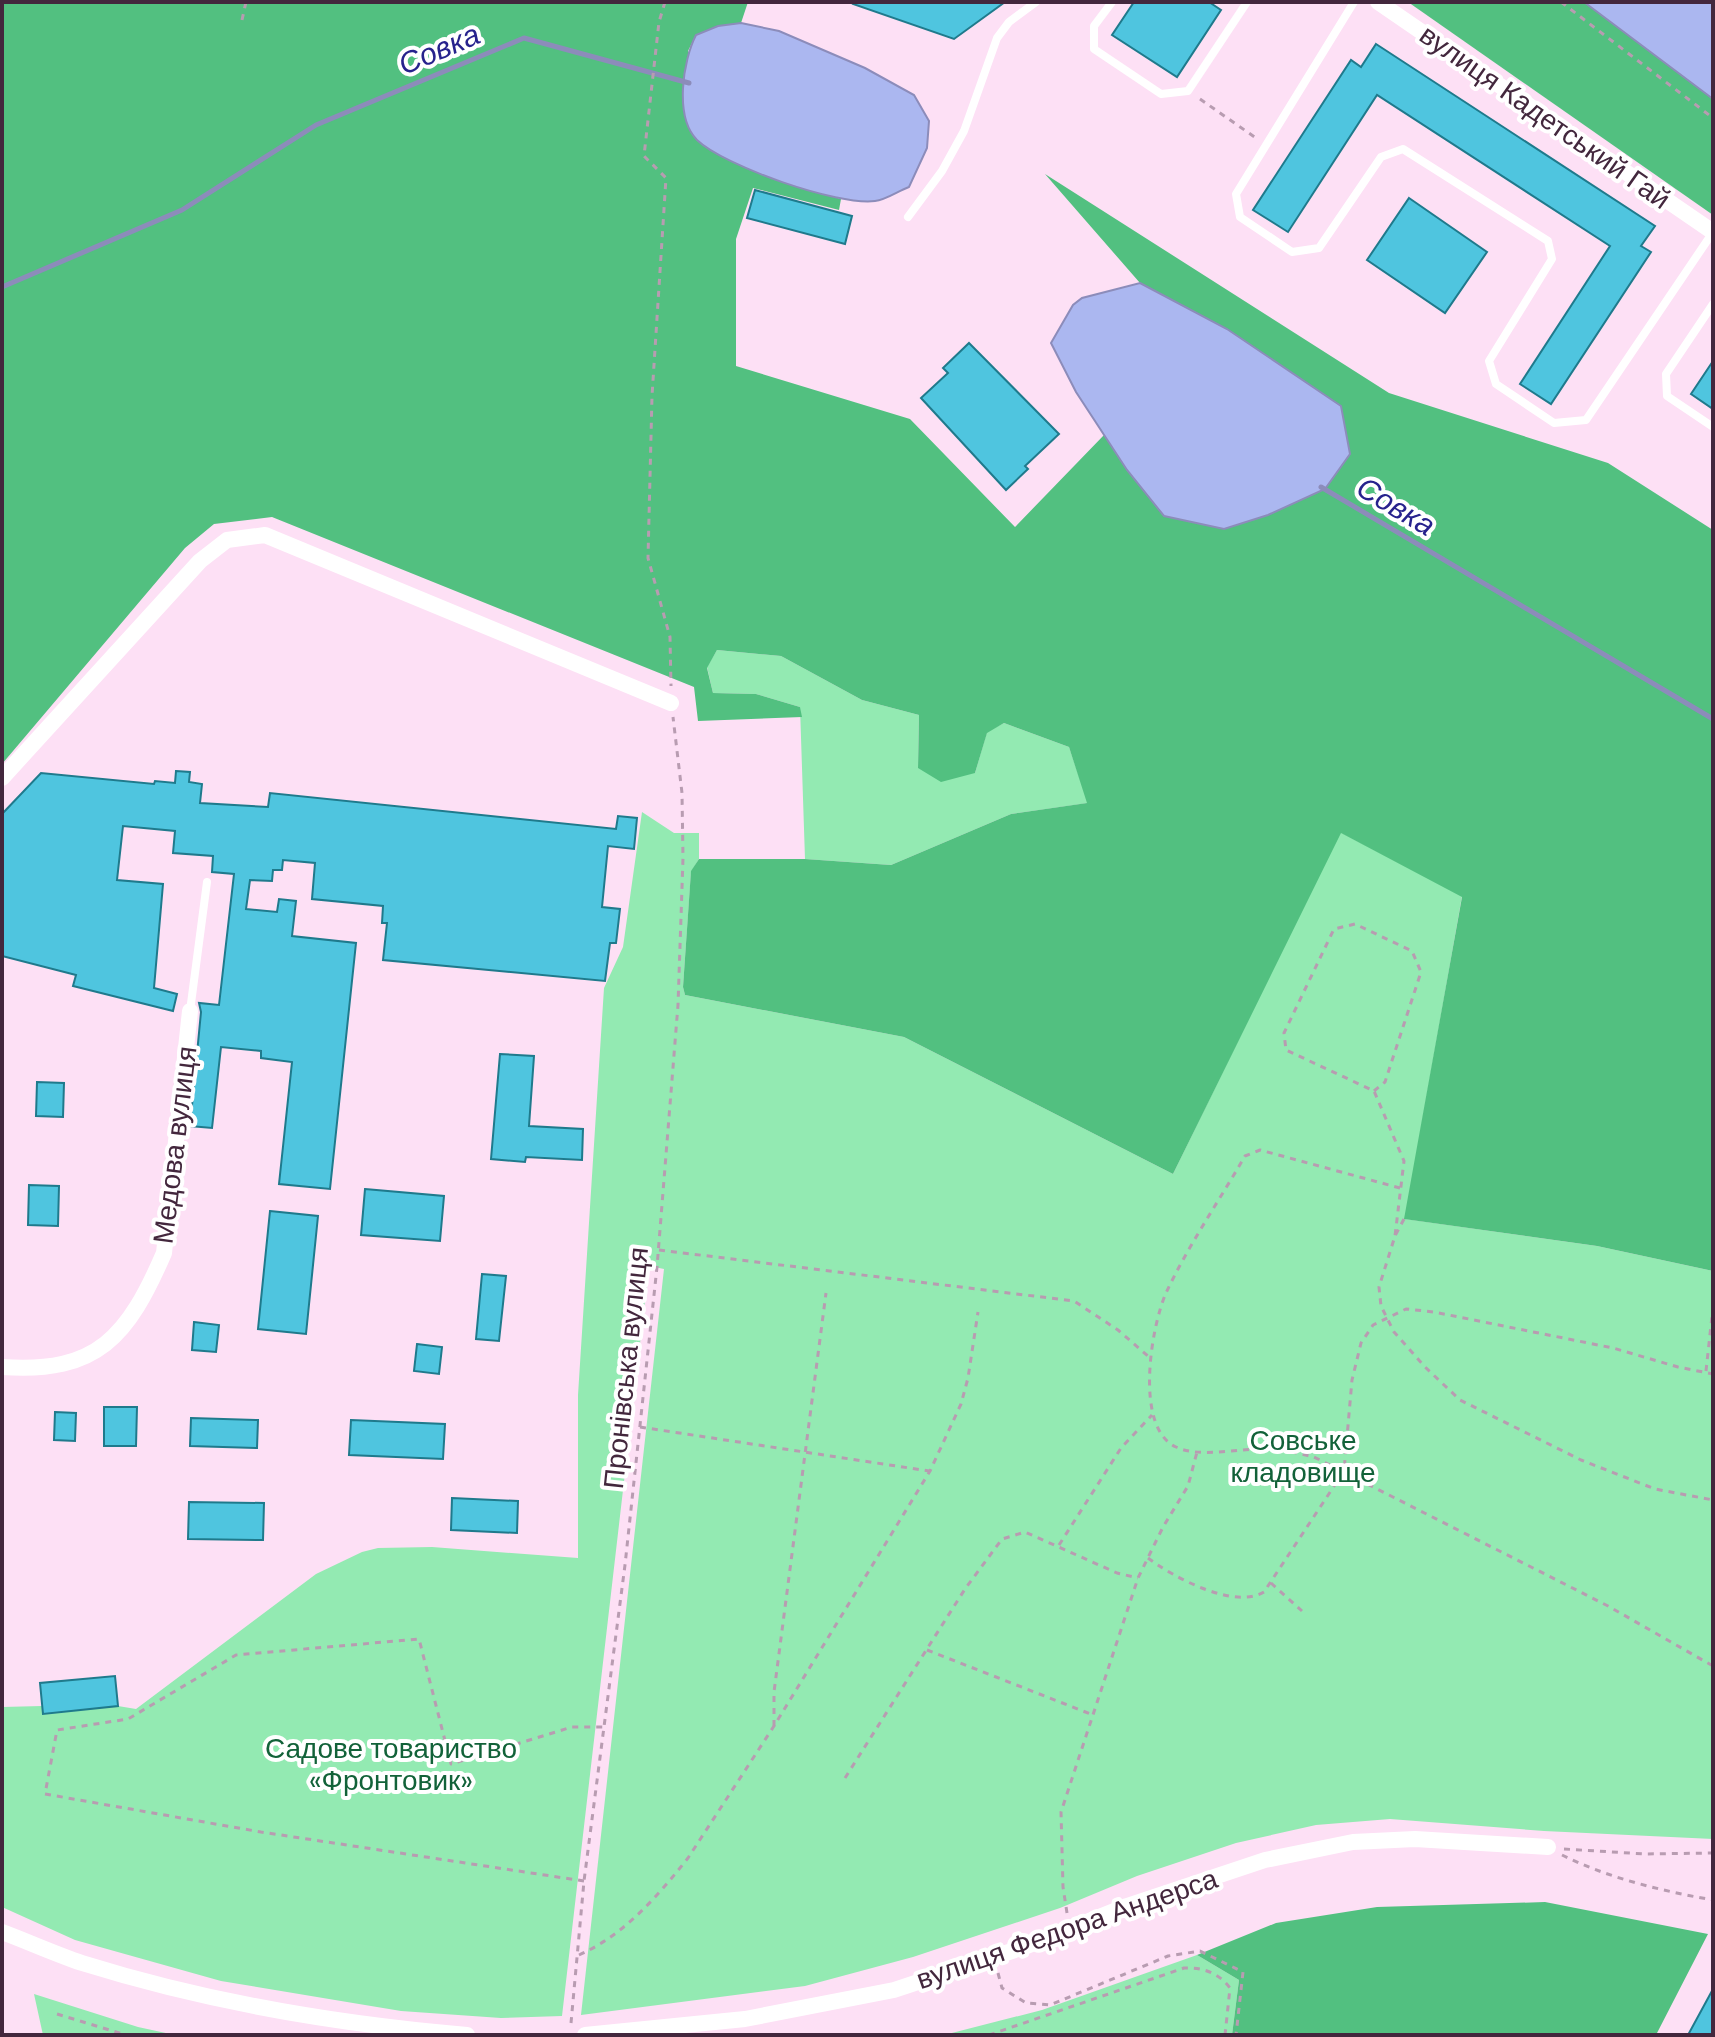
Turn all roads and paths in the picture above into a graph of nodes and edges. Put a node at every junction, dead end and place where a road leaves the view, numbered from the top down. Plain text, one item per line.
1 (246, 2) edge
2 (665, 2) edge
3 (1036, 2) edge
4 (1112, 2) edge
5 (1247, 2) edge
6 (1354, 2) edge
7 (1378, 2) edge
8 (1561, 2) edge
9 (242, 20) dead end
10 (1188, 91) junction
11 (1713, 118) edge
12 (1266, 145) junction
13 (908, 217) dead end
14 (1713, 232) edge
15 (1713, 304) edge
16 (1713, 427) edge
17 (671, 703) junction
18 (2, 778) edge
19 (207, 882) dead end
20 (190, 1011) joint
21 (1374, 1091) junction
22 (1400, 1188) junction
23 (1404, 1219) dead end
24 (1395, 1236) junction
25 (659, 1250) junction
26 (826, 1293) dead end
27 (1713, 1307) edge
28 (978, 1312) dead end
29 (1387, 1318) junction
30 (1150, 1358) junction
31 (2, 1367) edge
32 (1705, 1372) junction
33 (1713, 1374) edge
34 (1153, 1414) junction
35 (640, 1427) junction
36 (805, 1452) junction
37 (1197, 1452) junction
38 (930, 1471) junction
39 (1344, 1471) junction
40 (1713, 1500) edge
41 (1059, 1545) junction
42 (1148, 1558) junction
43 (1138, 1578) junction
44 (1271, 1583) junction
45 (1302, 1611) dead end
46 (927, 1650) junction
47 (1713, 1666) edge
48 (1093, 1715) junction
49 (774, 1726) junction
50 (604, 1727) junction
51 (845, 1778) dead end
52 (1548, 1847) junction
53 (1713, 1853) edge
54 (584, 1881) junction
55 (1713, 1900) edge
56 (1069, 1929) junction
57 (2, 1932) edge
58 (577, 1956) junction
59 (993, 1957) junction
60 (57, 2014) dead end
61 (126, 2035) edge
62 (467, 2035) edge
63 (570, 2035) edge
64 (585, 2035) edge
65 (989, 2035) edge
66 (1225, 2035) edge
67 (1236, 2035) edge

1 - 9 path
2 - 17 path, Пронівська вулиця
3 - 13 lane
4 - 10 lane
5 - 10 lane
6 - 12 lane
7 - 14 street, вулиця Кадетський Гай
8 - 11 path
10 - 12 path
12 - 14 lane
15 - 16 lane
17 - 18 street
17 - 25 path, Пронівська вулиця
19 - 20 lane
20 - 31 street, Медова вулиця
21 - 21 path
21 - 22 path
22 - 24 path
22 - 30 path
23 - 24 path
24 - 29 path
25 - 30 path
25 - 35 path, Пронівська вулиця
26 - 36 path
27 - 32 path
28 - 38 path
29 - 32 path
29 - 39 path
29 - 40 path
30 - 34 path
32 - 33 path
34 - 37 path
34 - 41 path
35 - 36 path
35 - 50 path, Пронівська вулиця
36 - 38 path
36 - 49 path
37 - 39 path
37 - 42 path
38 - 49 path
39 - 44 path
39 - 47 path
41 - 43 path
41 - 46 path
42 - 43 path
42 - 44 path
43 - 48 path
44 - 45 path
46 - 48 path
46 - 51 path
48 - 56 path
49 - 58 path
50 - 54 path, Пронівська вулиця
50 - 54 path
52 - 53 path
52 - 55 path
52 - 56 street, вулиця Федора Андерса
54 - 58 path, Пронівська вулиця
56 - 59 street, вулиця Федора Андерса
57 - 62 street
58 - 63 path, Пронівська вулиця
59 - 64 street, вулиця Федора Андерса
59 - 67 path
60 - 61 path
65 - 66 path

